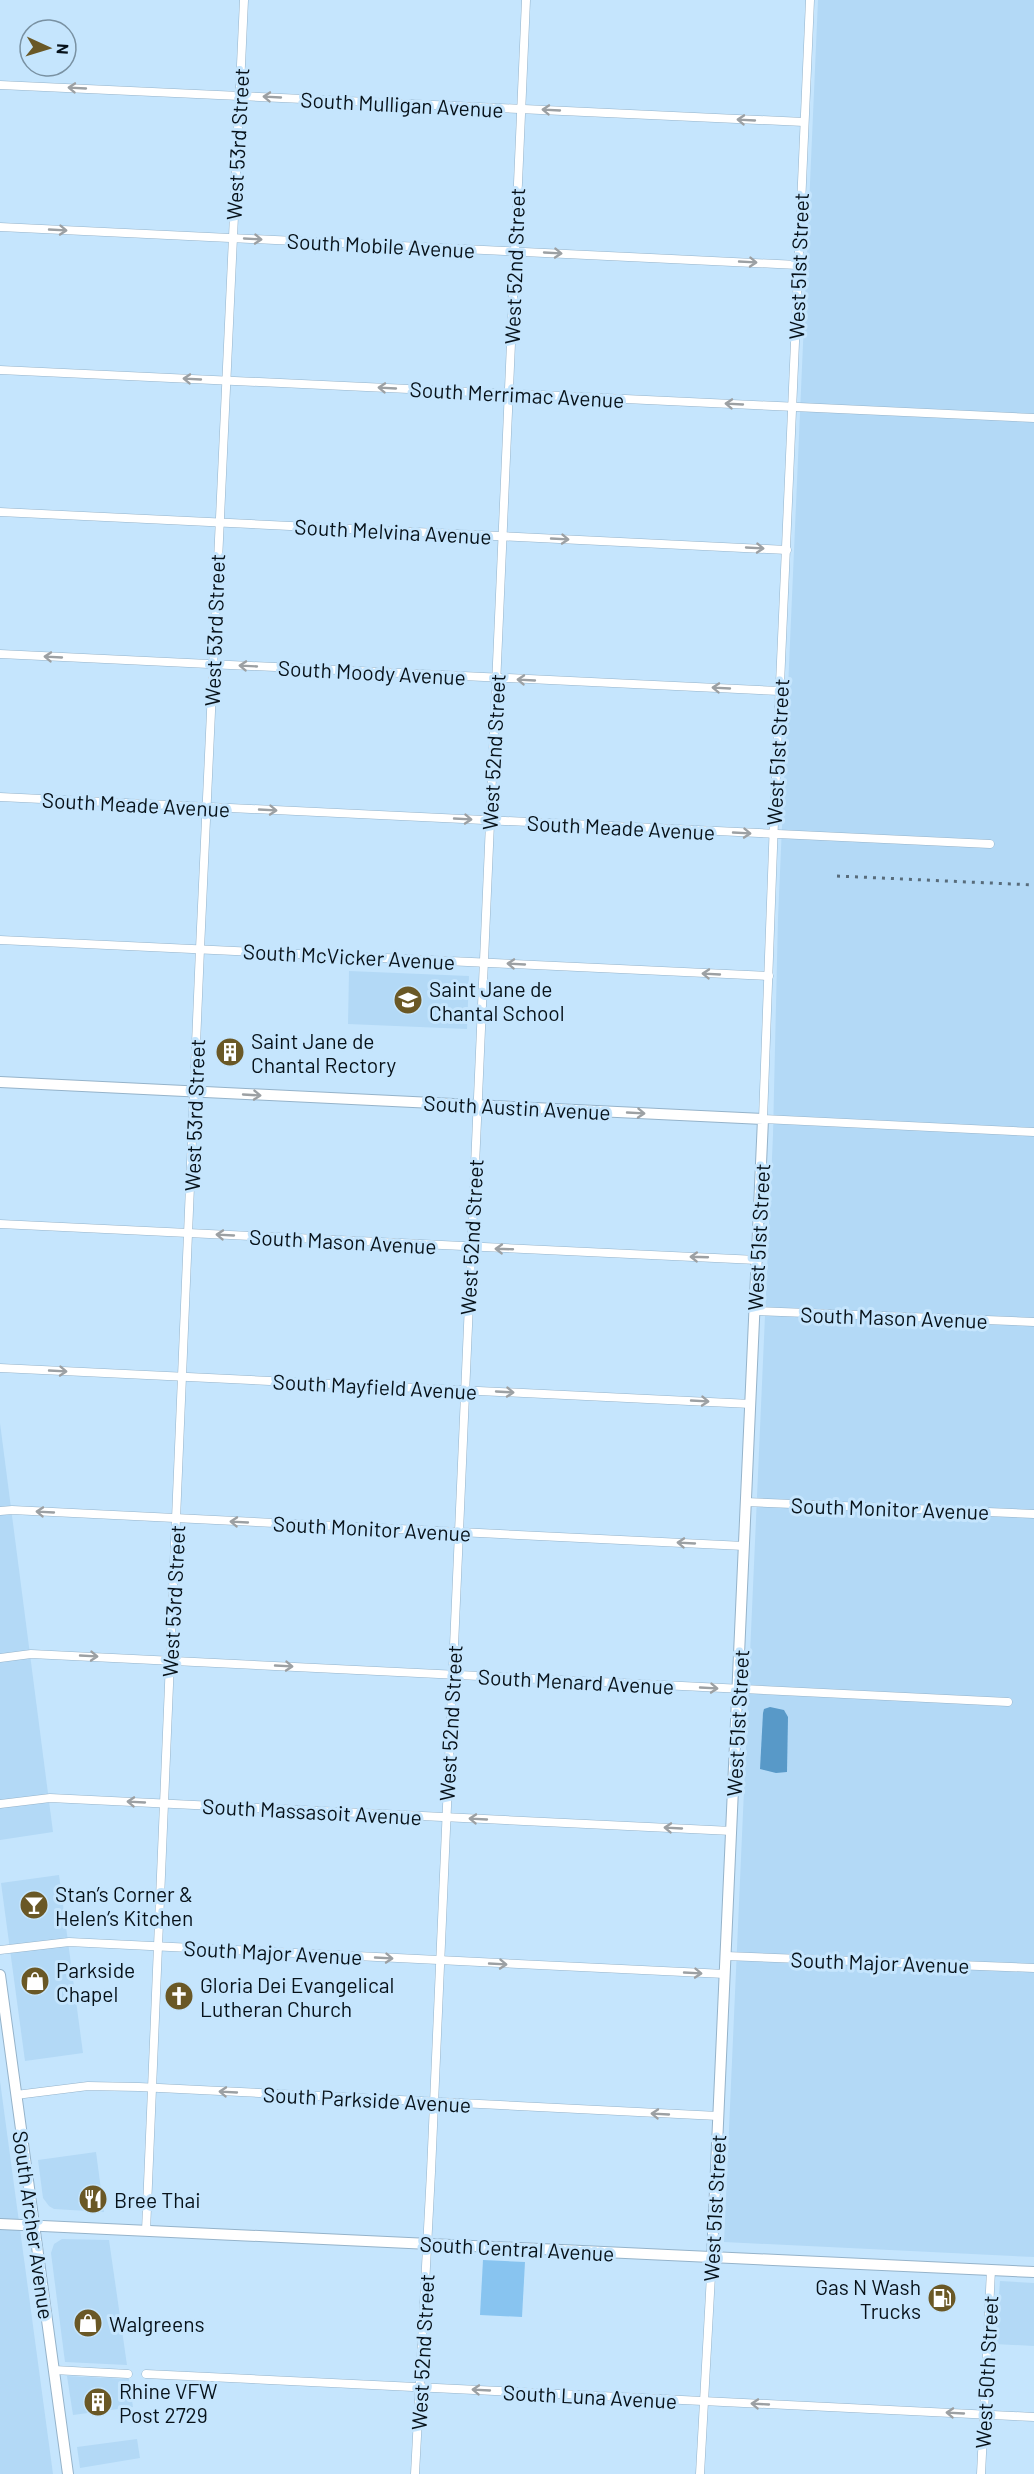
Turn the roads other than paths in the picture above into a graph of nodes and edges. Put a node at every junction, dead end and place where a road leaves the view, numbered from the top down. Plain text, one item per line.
1 (244, 0) edge
2 (526, 0) edge
3 (810, 0) edge
4 (0, 85) edge
5 (239, 96) junction
6 (521, 109) junction
7 (804, 122) junction
8 (0, 227) edge
9 (232, 238) junction
10 (515, 251) junction
11 (798, 265) junction
12 (0, 370) edge
13 (225, 380) junction
14 (509, 393) junction
15 (793, 405) junction
16 (1034, 418) edge
17 (0, 512) edge
18 (219, 522) junction
19 (501, 536) junction
20 (787, 550) junction
21 (0, 654) edge
22 (213, 664) junction
23 (496, 678) junction
24 (780, 691) junction
25 (0, 797) edge
26 (207, 807) junction
27 (490, 820) junction
28 (774, 834) junction
29 (990, 844) dead end
30 (0, 940) edge
31 (200, 949) junction
32 (483, 963) junction
33 (769, 976) junction
34 (0, 1082) edge
35 (194, 1092) junction
36 (477, 1105) junction
37 (764, 1119) junction
38 (1034, 1132) edge
39 (0, 1224) edge
40 (189, 1233) junction
41 (471, 1248) junction
42 (757, 1260) junction
43 (755, 1311) junction
44 (1034, 1322) edge
45 (0, 1368) edge
46 (182, 1377) junction
47 (465, 1390) junction
48 (751, 1404) junction
49 (746, 1502) junction
50 (0, 1511) edge
51 (1034, 1514) edge
52 (176, 1519) junction
53 (458, 1532) junction
54 (744, 1546) junction
55 (0, 1658) edge
56 (170, 1660) junction
57 (452, 1675) junction
58 (738, 1689) junction
59 (1008, 1702) dead end
60 (164, 1803) junction
61 (0, 1804) edge
62 (446, 1817) junction
63 (732, 1831) junction
64 (158, 1946) junction
65 (0, 1950) edge
66 (726, 1956) junction
67 (439, 1961) junction
68 (1034, 1968) edge
69 (725, 1974) junction
70 (0, 1975) edge
71 (2, 2005) edge
72 (151, 2087) junction
73 (16, 2095) junction
74 (433, 2103) junction
75 (718, 2116) junction
76 (0, 2224) edge
77 (34, 2225) junction
78 (146, 2230) junction
79 (427, 2245) junction
80 (712, 2257) junction
81 (991, 2270) junction
82 (1034, 2272) edge
83 (54, 2370) junction
84 (128, 2374) dead end
85 (146, 2374) dead end
86 (420, 2387) junction
87 (704, 2401) junction
88 (984, 2415) junction
89 (1034, 2417) edge
90 (68, 2474) edge
91 (415, 2474) edge
92 (700, 2474) edge
93 (981, 2474) edge

1 - 5 street, West 53rd Street
2 - 6 street, West 52nd Street
3 - 7 street, West 51st Street
5 -> 4 street, South Mulligan Avenue
6 -> 5 street, South Mulligan Avenue
5 - 9 street, West 53rd Street
7 -> 6 street, South Mulligan Avenue
6 - 10 street, West 52nd Street
7 - 11 street, West 51st Street
8 -> 9 street, South Mobile Avenue
9 -> 10 street, South Mobile Avenue
9 - 13 street, West 53rd Street
10 -> 11 street, South Mobile Avenue
10 - 14 street, West 52nd Street
11 - 15 street, West 51st Street
13 -> 12 street, South Merrimac Avenue
14 -> 13 street, South Merrimac Avenue
13 - 18 street, West 53rd Street
15 -> 14 street, South Merrimac Avenue
14 - 19 street, West 52nd Street
15 - 16 street, South Merrimac Avenue
15 - 20 street, West 51st Street
17 - 18 street, South Melvina Avenue
18 - 19 street, South Melvina Avenue
18 - 22 street, West 53rd Street
19 -> 20 street, South Melvina Avenue
19 - 23 street, West 52nd Street
20 - 24 street, West 51st Street
22 -> 21 street, South Moody Avenue
23 -> 22 street, South Moody Avenue
22 - 26 street, West 53rd Street
24 -> 23 street, South Moody Avenue
23 - 27 street, West 52nd Street
24 - 28 street, West 51st Street
25 - 26 street, South Meade Avenue
26 -> 27 street, South Meade Avenue
26 - 31 street, West 53rd Street
27 -> 28 street, South Meade Avenue
27 - 32 street, West 52nd Street
28 - 29 street, South Meade Avenue
28 - 33 street, West 51st Street
30 - 31 street, South McVicker Avenue
31 - 32 street, South McVicker Avenue
31 - 35 street, West 53rd Street
33 -> 32 street, South McVicker Avenue
32 - 36 street, West 52nd Street
33 - 37 street, West 51st Street
34 - 35 street, South Austin Avenue
35 -> 36 street, South Austin Avenue
35 - 40 street, West 53rd Street
36 -> 37 street, South Austin Avenue
36 - 41 street, West 52nd Street
37 - 38 street, South Austin Avenue
37 - 42 street, West 51st Street
39 - 40 street, South Mason Avenue
41 -> 40 street, South Mason Avenue
40 - 46 street, West 53rd Street
42 -> 41 street, South Mason Avenue
41 - 47 street, West 52nd Street
42 - 43 street, West 51st Street
43 - 44 street, South Mason Avenue
43 - 48 street, West 51st Street
45 -> 46 street, South Mayfield Avenue
46 - 47 street, South Mayfield Avenue
46 - 52 street, West 53rd Street
47 -> 48 street, South Mayfield Avenue
47 - 53 street, West 52nd Street
48 - 49 street, West 51st Street
49 - 51 street, South Monitor Avenue
49 - 54 street, West 51st Street
52 -> 50 street, South Monitor Avenue
53 -> 52 street, South Monitor Avenue
52 - 56 street, West 53rd Street
54 -> 53 street, South Monitor Avenue
53 - 57 street, West 52nd Street
54 - 58 street, West 51st Street
55 -> 56 street, South Menard Avenue
56 -> 57 street, South Menard Avenue
56 - 60 street, West 53rd Street
57 -> 58 street, South Menard Avenue
57 - 62 street, West 52nd Street
58 - 59 street, South Menard Avenue
58 - 63 street, West 51st Street
60 -> 61 street, South Massasoit Avenue
60 - 62 street, South Massasoit Avenue
60 - 64 street, West 53rd Street
63 -> 62 street, South Massasoit Avenue
62 - 67 street, West 52nd Street
63 - 66 street, West 51st Street
64 - 65 street, South Major Avenue
64 -> 67 street, South Major Avenue
64 - 72 street, West 53rd Street
66 - 68 street, South Major Avenue
66 - 69 street, West 51st Street
67 -> 69 street, South Major Avenue
67 - 74 street, West 52nd Street
69 - 75 street, West 51st Street
70 - 71 street, South Archer Avenue
71 - 73 street, South Archer Avenue
72 - 73 street, South Parkside Avenue
74 -> 72 street, South Parkside Avenue
72 - 78 street, West 53rd Street
73 - 77 street, South Archer Avenue
75 -> 74 street, South Parkside Avenue
74 - 79 street, West 52nd Street
75 - 80 street, West 51st Street
76 - 77 street, South Central Avenue
77 - 78 street, South Central Avenue
77 - 83 street, South Archer Avenue
78 - 79 street, South Central Avenue
79 - 80 street, South Central Avenue
79 - 86 street, West 52nd Street
80 - 81 street, South Central Avenue
80 - 87 street, West 51st Street
81 - 82 street, South Central Avenue
81 - 88 street, West 50th Street
83 - 84 street
83 - 90 street, South Archer Avenue
85 - 86 street, South Luna Avenue
87 -> 86 street, South Luna Avenue
86 - 91 street, West 52nd Street
88 -> 87 street, South Luna Avenue
87 - 92 street, West 51st Street
88 - 89 street, South Luna Avenue
88 - 93 street, West 50th Street

